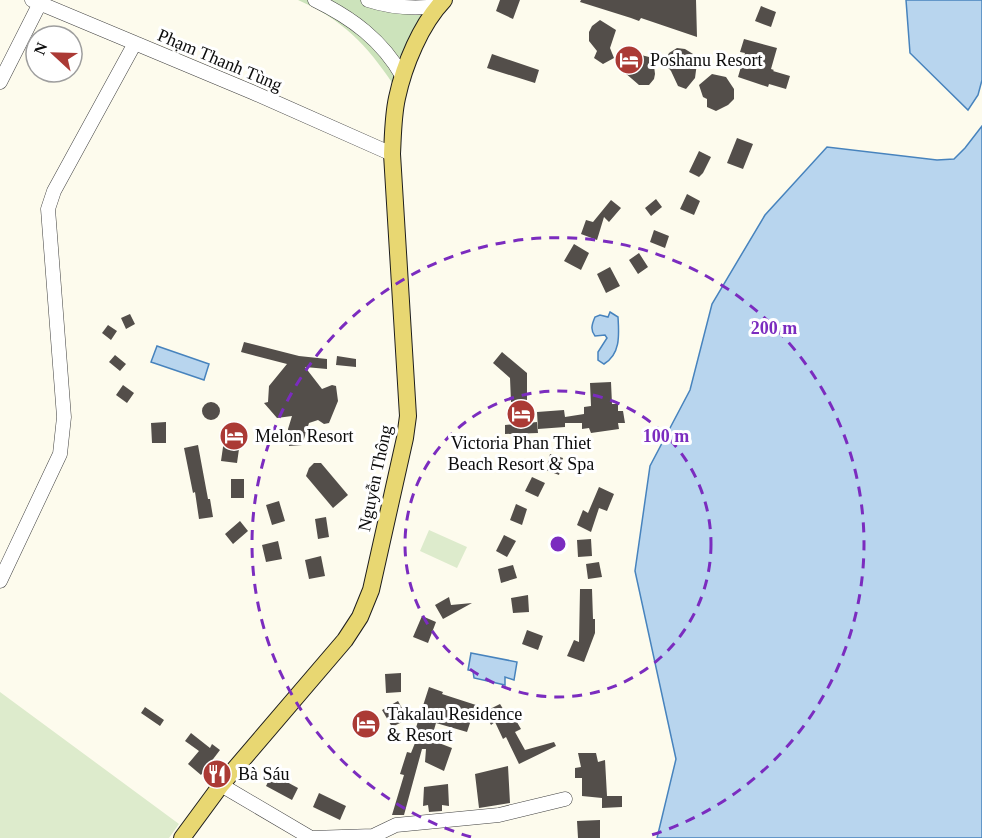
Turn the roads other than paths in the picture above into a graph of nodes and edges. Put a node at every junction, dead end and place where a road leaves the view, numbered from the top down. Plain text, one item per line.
1 (315, 0) edge
2 (368, 0) edge
3 (36, 2) edge
4 (441, 3) edge
5 (135, 43) junction
6 (403, 77) junction
7 (0, 82) edge
8 (392, 154) junction
9 (0, 580) edge
10 (221, 785) junction
11 (565, 799) dead end
12 (182, 838) edge
13 (311, 838) edge

1 - 6 street
2 - 4 street
3 - 5 street, Phạm Thanh Tùng
3 - 7 street
4 - 6 main road, Nguyễn Thông
5 - 8 street, Phạm Thanh Tùng
5 - 9 street
6 - 8 main road, Nguyễn Thông
8 - 10 main road, Nguyễn Thông
10 - 12 main road, Nguyễn Thông
10 - 13 street
11 - 13 street

